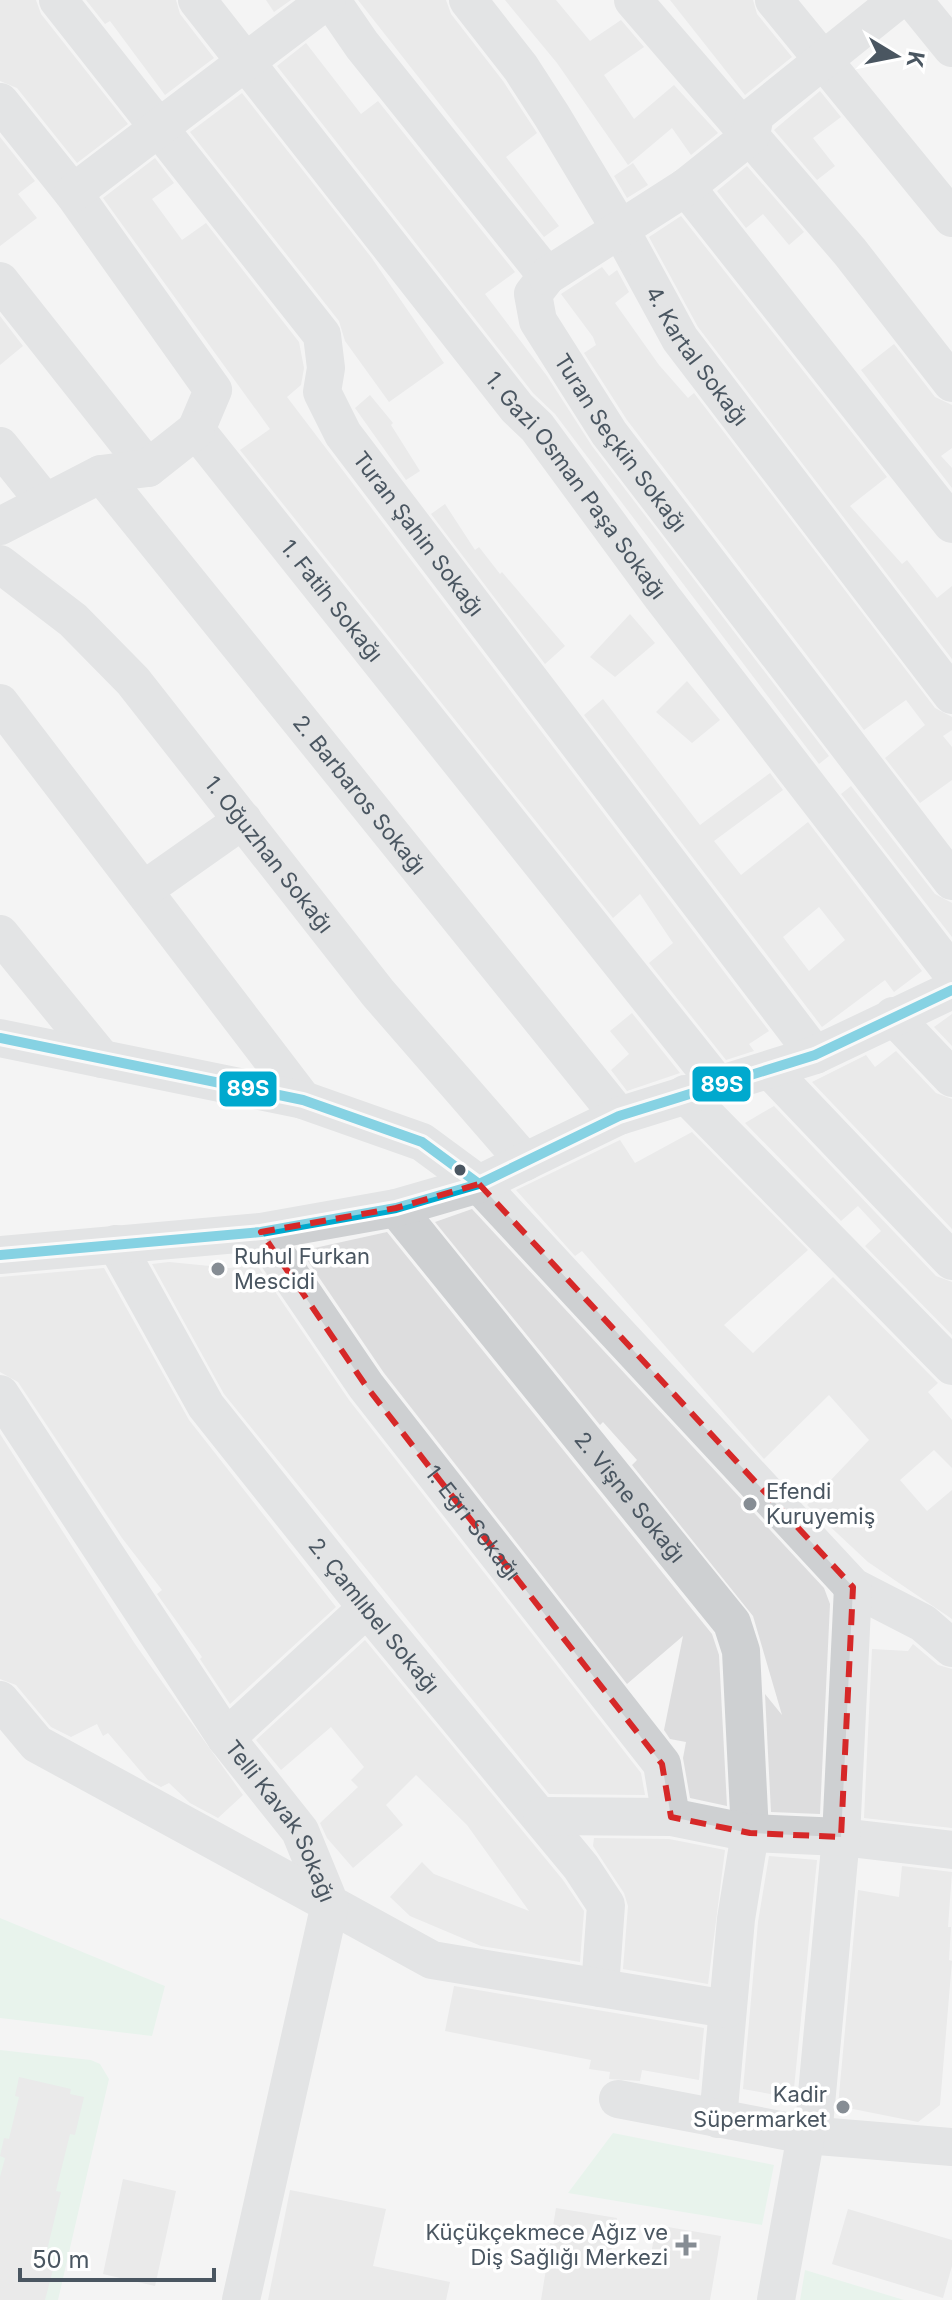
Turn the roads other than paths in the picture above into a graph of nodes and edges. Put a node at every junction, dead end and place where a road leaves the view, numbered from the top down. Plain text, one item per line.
1 (58, 0) edge
2 (197, 0) edge
3 (329, 0) edge
4 (468, 0) edge
5 (633, 0) edge
6 (774, 0) edge
7 (898, 0) edge
8 (913, 0) edge
9 (952, 48) edge
10 (826, 62) junction
11 (247, 64) junction
12 (0, 102) edge
13 (160, 127) junction
14 (751, 135) junction
15 (686, 187) junction
16 (73, 193) junction
17 (952, 218) edge
18 (620, 229) junction
19 (547, 276) junction
20 (0, 281) edge
21 (952, 383) edge
22 (196, 430) junction
23 (0, 446) edge
24 (148, 468) junction
25 (101, 474) junction
26 (44, 501) junction
27 (952, 524) edge
28 (0, 526) edge
29 (0, 564) edge
30 (952, 695) edge
31 (0, 703) edge
32 (243, 820) junction
33 (952, 881) edge
34 (145, 889) junction
35 (0, 934) edge
36 (952, 973) edge
37 (952, 990) edge
38 (893, 1016) junction
39 (0, 1038) edge
40 (815, 1055) junction
41 (102, 1059) junction
42 (771, 1071) junction
43 (952, 1078) edge
44 (701, 1089) junction
45 (303, 1100) junction
46 (619, 1116) junction
47 (525, 1162) junction
48 (479, 1184) junction
49 (396, 1208) junction
50 (261, 1232) junction
51 (116, 1244) junction
52 (0, 1255) edge
53 (952, 1261) edge
54 (952, 1366) edge
55 (0, 1394) edge
56 (853, 1587) junction
57 (367, 1608) junction
58 (952, 1648) edge
59 (0, 1700) edge
60 (226, 1738) junction
61 (542, 1816) junction
62 (671, 1817) junction
63 (750, 1833) junction
64 (841, 1837) junction
65 (952, 1850) edge
66 (330, 1904) junction
67 (600, 1988) junction
68 (727, 2009) junction
69 (618, 2099) dead end
70 (718, 2119) junction
71 (952, 2132) edge
72 (810, 2136) junction
73 (952, 2147) edge
74 (241, 2300) edge
75 (776, 2300) edge

1 - 13 street, Turan Şahin Sokağı
2 - 11 street, 1. Gazi Osman Paşa Sokağı
3 - 11 street
3 - 19 street
4 - 18 street, 4. Kartal Sokağı
5 - 14 street
6 - 10 street
7 - 10 street
8 - 9 street
10 - 14 street
10 - 17 street
11 - 13 street
11 - 36 street, 1. Gazi Osman Paşa Sokağı
12 - 16 street
13 - 16 street
13 - 40 street, Turan Şahin Sokağı
14 - 15 street
14 - 21 street
15 - 18 street
15 - 27 street
16 - 22 street
18 - 19 street
18 - 30 street, 4. Kartal Sokağı
19 - 33 street, Turan Seçkin Sokağı
20 - 24 street
22 - 24 street
22 - 44 street, 1. Fatih Sokağı
23 - 26 street
24 - 25 street
25 - 26 street
25 - 46 street, 2. Barbaros Sokağı
26 - 28 street
29 - 32 street, 1. Oğuzhan Sokağı
31 - 34 street
32 - 34 street
32 - 47 street, 1. Oğuzhan Sokağı
34 - 45 street
35 - 41 street
37 - 38 street
38 - 40 street
38 - 43 street
39 - 41 street
40 - 42 street
41 - 45 street
42 - 44 street
42 - 53 street
44 - 46 street
44 - 54 street, 1. Fatih Sokağı
45 - 48 street
46 - 47 street
47 - 48 street
48 - 49 street
48 - 56 street
49 - 50 street
49 - 63 street, 2. Vişne Sokağı
50 - 51 street
50 - 62 street, 1. Eğri Sokağı
51 - 52 street
51 - 57 street, 2. Çamlıbel Sokağı
55 - 60 street, Telli Kavak Sokağı
56 - 58 street
56 - 64 street
57 - 60 street
57 - 61 street, 2. Çamlıbel Sokağı
59 - 66 street
60 - 66 street, Telli Kavak Sokağı
61 - 62 street
61 - 67 street, 2. Çamlıbel Sokağı
62 - 63 street
63 - 64 street
63 - 68 street, 2. Vişne Sokağı
64 - 65 street
64 - 72 street
66 - 67 street, Telli Kavak Sokağı
66 - 74 street
67 - 68 street, Telli Kavak Sokağı
68 - 70 street, 2. Vişne Sokağı
69 - 70 street
70 - 72 street
71 - 73 street
72 - 73 street
72 - 75 street

